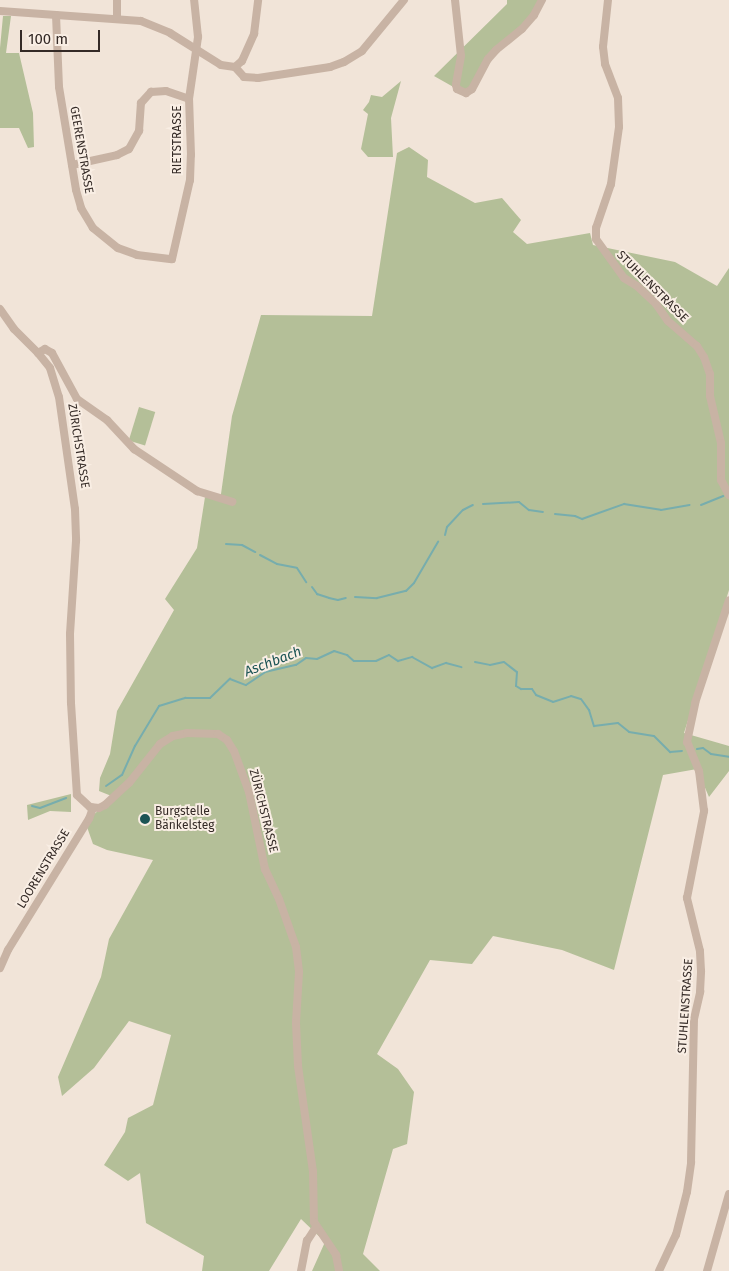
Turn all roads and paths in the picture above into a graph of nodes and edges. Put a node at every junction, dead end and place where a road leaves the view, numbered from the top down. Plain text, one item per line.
1 (118, 0) edge
2 (194, 0) edge
3 (258, 0) edge
4 (404, 0) edge
5 (455, 0) edge
6 (542, 0) edge
7 (608, 0) edge
8 (0, 11) edge
9 (56, 15) junction
10 (117, 18) junction
11 (196, 49) junction
12 (235, 67) junction
13 (189, 99) junction
14 (72, 165) junction
15 (172, 259) joint
16 (0, 309) edge
17 (38, 353) junction
18 (729, 494) edge
19 (232, 502) dead end
20 (729, 600) edge
21 (93, 808) junction
22 (0, 968) edge
23 (729, 1194) edge
24 (316, 1226) junction
25 (301, 1271) edge
26 (339, 1271) edge
27 (659, 1271) edge
28 (707, 1271) edge

1 - 10 street
2 - 11 street, RIETSTRASSE
3 - 12 street
4 - 12 street
5 - 6 street
7 - 18 street, STUHLENSTRASSE
8 - 9 street
9 - 10 street
9 - 14 street, GEERENSTRASSE
10 - 11 street
11 - 12 street
11 - 13 street, RIETSTRASSE
13 - 14 street
13 - 15 street, RIETSTRASSE
14 - 15 street, GEERENSTRASSE
16 - 17 street, ZÜRICHSTRASSE
17 - 19 street
17 - 21 street, ZÜRICHSTRASSE
20 - 27 street, STUHLENSTRASSE
21 - 22 street, LOORENSTRASSE
21 - 24 street, ZÜRICHSTRASSE
23 - 28 street
24 - 25 street
24 - 26 street

